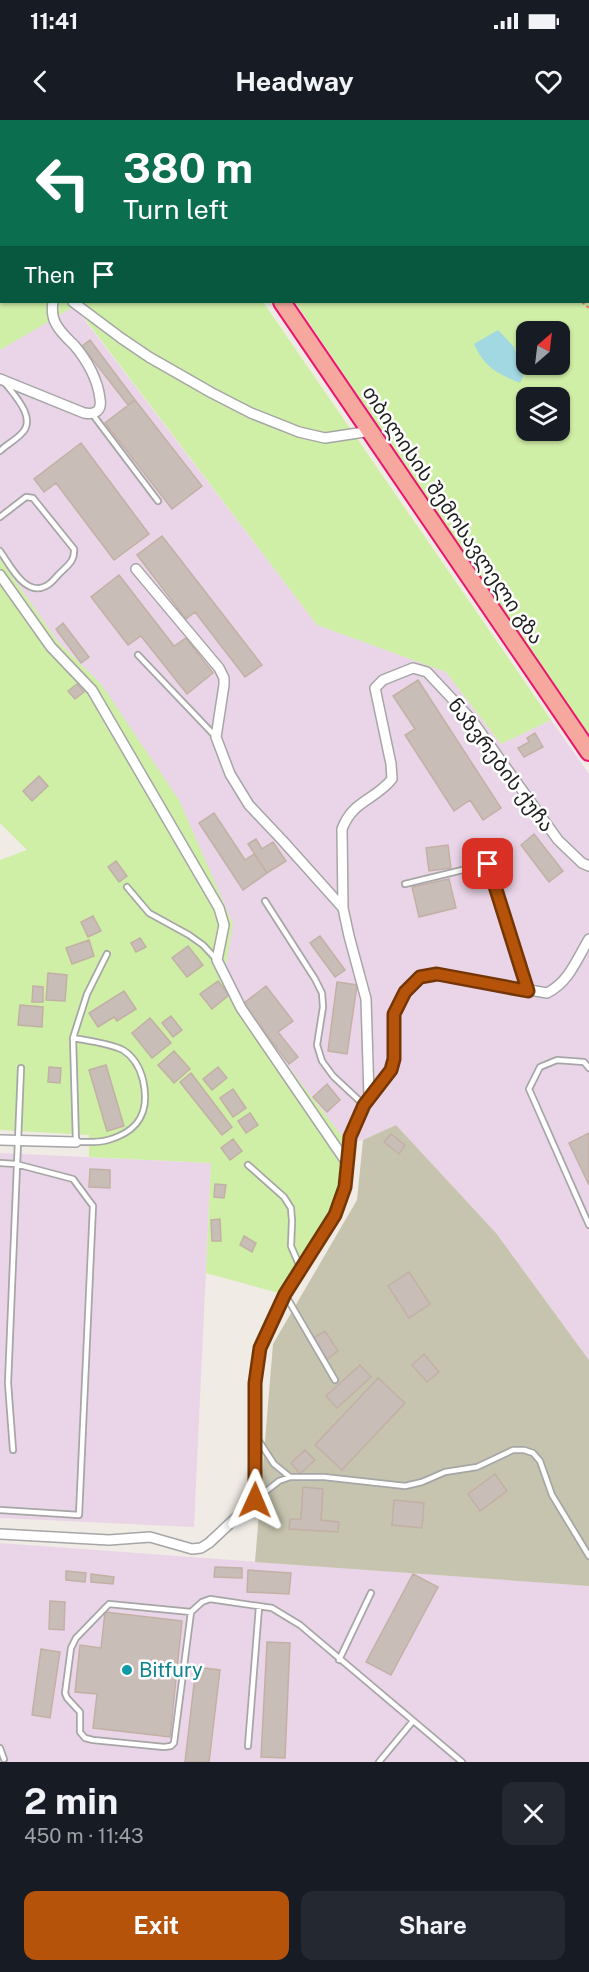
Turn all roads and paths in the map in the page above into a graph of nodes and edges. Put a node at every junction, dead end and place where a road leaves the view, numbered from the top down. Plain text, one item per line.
1 (53, 303) edge
2 (75, 303) edge
3 (283, 303) edge
4 (2, 380) edge
5 (93, 415) junction
6 (371, 431) junction
7 (0, 451) edge
8 (158, 501) dead end
9 (0, 517) edge
10 (0, 551) edge
11 (136, 569) dead end
12 (0, 575) edge
13 (138, 655) dead end
14 (216, 737) junction
15 (589, 752) edge
16 (503, 857) dead end
17 (488, 864) junction
18 (589, 866) edge
19 (405, 884) dead end
20 (127, 887) dead end
21 (265, 901) dead end
22 (343, 908) junction
23 (589, 939) edge
24 (107, 954) dead end
25 (217, 960) junction
26 (528, 991) junction
27 (73, 1038) junction
28 (21, 1068) dead end
29 (589, 1068) edge
30 (369, 1096) junction
31 (364, 1105) junction
32 (0, 1140) edge
33 (17, 1140) junction
34 (75, 1142) junction
35 (347, 1162) junction
36 (0, 1163) edge
37 (16, 1164) junction
38 (248, 1165) dead end
39 (589, 1225) edge
40 (301, 1270) junction
41 (285, 1294) junction
42 (335, 1380) dead end
43 (256, 1438) junction
44 (13, 1450) dead end
45 (290, 1477) junction
46 (255, 1500) junction
47 (0, 1510) edge
48 (0, 1533) edge
49 (589, 1556) edge
50 (371, 1593) dead end
51 (259, 1607) junction
52 (191, 1612) junction
53 (339, 1660) junction
54 (413, 1721) junction
55 (248, 1746) dead end
56 (0, 1748) edge
57 (4, 1759) edge
58 (379, 1762) edge
59 (462, 1762) edge

1 - 5 street
2 - 6 street
3 - 6 highway, თბილისის შემოსავლელი გზა
4 - 5 street
4 - 7 lane
5 - 8 lane
6 - 15 highway, თბილისის შემოსავლელი გზა
9 - 10 lane
11 - 14 street
12 - 25 street
13 - 14 lane
14 - 22 street
16 - 17 lane
17 - 19 lane
17 - 26 lane
18 - 22 street, ნაზვრების ქუჩა
20 - 25 lane
21 - 31 lane
22 - 30 street, ნაზვრების ქუჩა
23 - 26 street
24 - 27 lane
25 - 35 street
26 - 30 street
27 - 34 lane
27 - 34 lane
28 - 33 lane
29 - 39 lane
30 - 31 street
31 - 35 street
32 - 33 street
33 - 34 street
33 - 37 lane
35 - 40 street
36 - 37 lane
37 - 44 lane
37 - 47 lane
38 - 40 lane
40 - 41 street
41 - 42 lane
41 - 43 street
43 - 45 lane
43 - 46 street
45 - 46 lane
45 - 49 lane
46 - 48 street
50 - 53 lane
51 - 52 lane
51 - 53 lane
51 - 55 lane
52 - 52 lane
53 - 54 lane
54 - 58 lane
54 - 59 lane
56 - 57 lane

